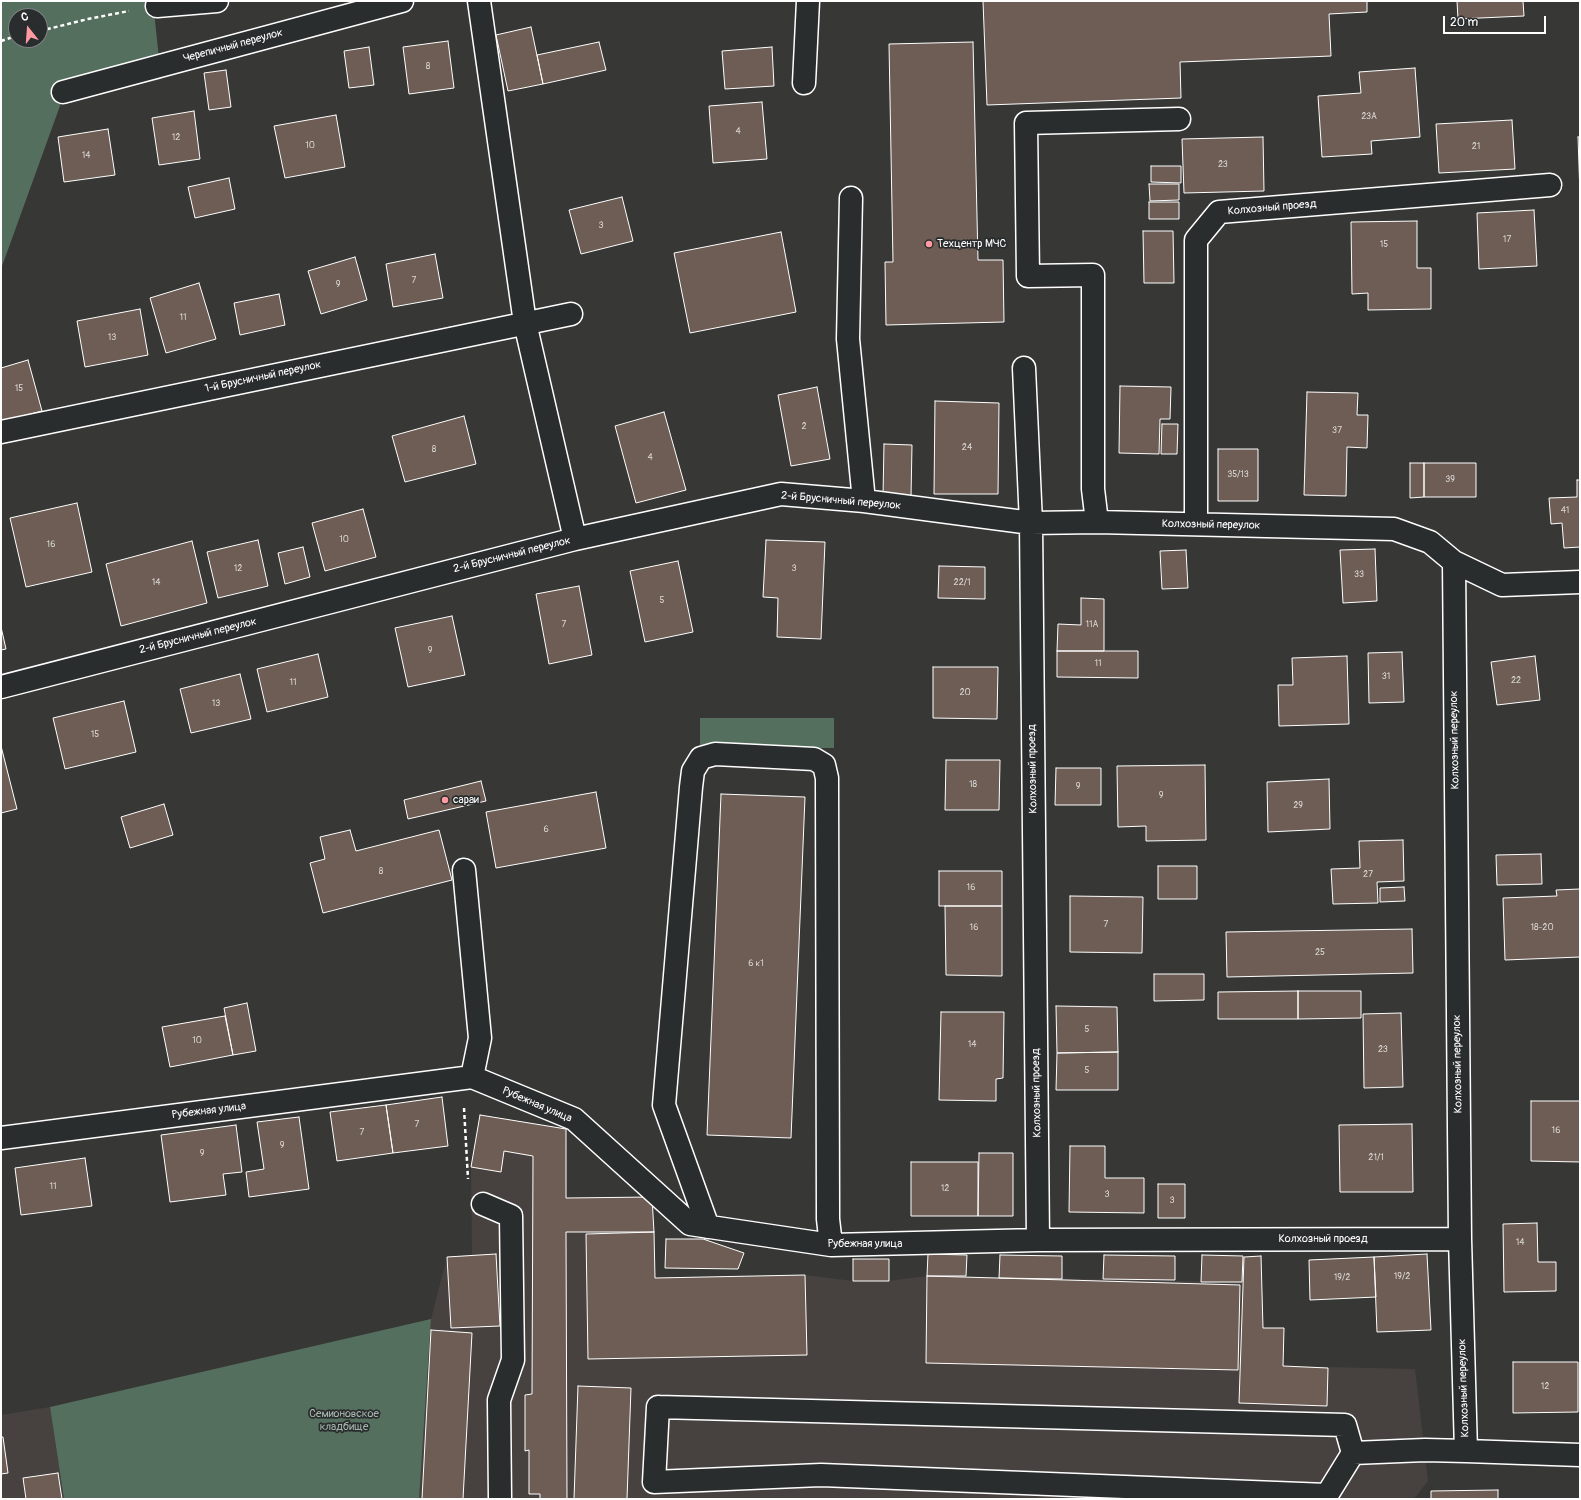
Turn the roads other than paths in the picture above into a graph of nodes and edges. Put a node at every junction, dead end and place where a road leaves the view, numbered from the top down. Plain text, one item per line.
1 (217, 1) edge
2 (402, 1) edge
3 (479, 1) edge
4 (808, 1) edge
5 (156, 6) road end
6 (804, 83) dead end
7 (63, 92) dead end
8 (1179, 119) dead end
9 (1550, 185) dead end
10 (851, 198) dead end
11 (571, 314) dead end
12 (525, 323) junction
13 (1024, 368) dead end
14 (1, 432) edge
15 (864, 501) junction
16 (1097, 522) junction
17 (1031, 523) junction
18 (1196, 524) junction
19 (575, 539) junction
20 (1454, 562) junction
21 (1580, 582) edge
22 (1, 687) edge
23 (464, 870) dead end
24 (472, 1077) junction
25 (1, 1138) edge
26 (483, 1204) road end
27 (708, 1227) junction
28 (1460, 1238) junction
29 (1038, 1240) junction
30 (831, 1245) junction
31 (1466, 1451) junction
32 (1353, 1453) junction
33 (1580, 1455) edge
34 (500, 1499) edge

1 - 5 street
2 - 7 street, Черепичный переулок
3 - 12 street
4 - 6 street
8 - 16 street
9 - 18 street, Колхозный проезд
10 - 15 street
11 - 12 street, 1-й Брусничный переулок
12 - 14 street, 1-й Брусничный переулок
12 - 19 street
13 - 17 street, Колхозный проезд
15 - 17 street, 2-й Брусничный переулок
15 - 19 street, 2-й Брусничный переулок
16 - 17 street, Колхозный переулок
16 - 18 street, Колхозный переулок
17 - 29 street, Колхозный проезд
18 - 20 street, Колхозный переулок
19 - 22 street, 2-й Брусничный переулок
20 - 21 street, Колхозный переулок
20 - 28 street, Колхозный переулок
23 - 24 street
24 - 25 street, Рубежная улица
24 - 27 street, Рубежная улица
26 - 34 street
27 - 30 street, Рубежная улица
27 - 30 street
28 - 29 street, Колхозный проезд
28 - 31 street, Колхозный переулок
29 - 30 street, Рубежная улица
31 - 32 street
31 - 33 street, Колхозный переулок
32 - 32 street

